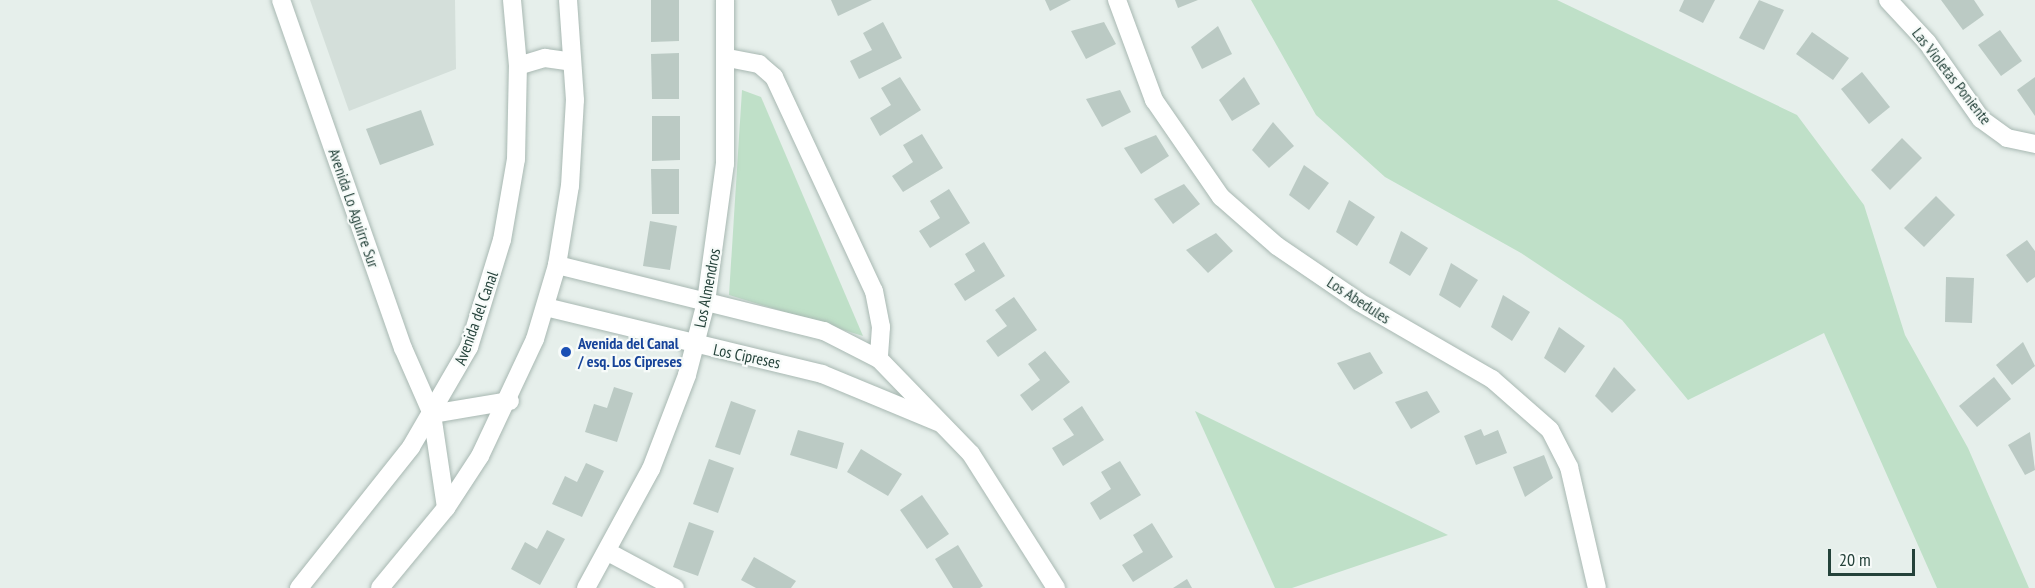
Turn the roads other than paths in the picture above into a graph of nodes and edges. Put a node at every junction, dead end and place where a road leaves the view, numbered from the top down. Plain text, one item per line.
1 (281, 0) edge
2 (512, 0) edge
3 (568, 0) edge
4 (725, 0) edge
5 (1117, 0) edge
6 (1888, 0) edge
7 (728, 58) junction
8 (572, 62) junction
9 (518, 66) junction
10 (2028, 144) edge
11 (557, 265) junction
12 (706, 302) junction
13 (546, 307) junction
14 (695, 345) junction
15 (879, 359) junction
16 (451, 381) junction
17 (510, 401) junction
18 (469, 411) junction
19 (432, 414) junction
20 (943, 424) junction
21 (446, 508) junction
22 (608, 552) junction
23 (299, 588) edge
24 (380, 588) edge
25 (586, 588) edge
26 (675, 588) edge
27 (1056, 588) edge
28 (1597, 588) edge

1 - 19 street, Avenida Lo Aguirre Sur
2 - 9 street, Avenida del Canal
3 - 8 street
4 - 7 street, Los Almendros
5 - 28 street, Los Abedules
6 - 10 street, Las Violetas Poniente
7 - 12 street, Los Almendros
7 - 15 street
8 - 9 street
8 - 11 street
9 - 16 street, Avenida del Canal
11 - 12 street, Los Cipreses
11 - 13 street
12 - 14 street, Los Almendros
12 - 15 street, Los Cipreses
13 - 14 street, Los Cipreses
13 - 17 street
14 - 20 street, Los Cipreses
14 - 22 street, Los Almendros
15 - 20 street, Los Cipreses
16 - 18 street
16 - 19 street, Avenida del Canal
17 - 18 street
17 - 21 street
18 - 19 street
19 - 21 street, Avenida Lo Aguirre Sur
19 - 23 street, Avenida del Canal
20 - 27 street, Los Cipreses
21 - 24 street
22 - 25 street, Los Almendros
22 - 26 street

